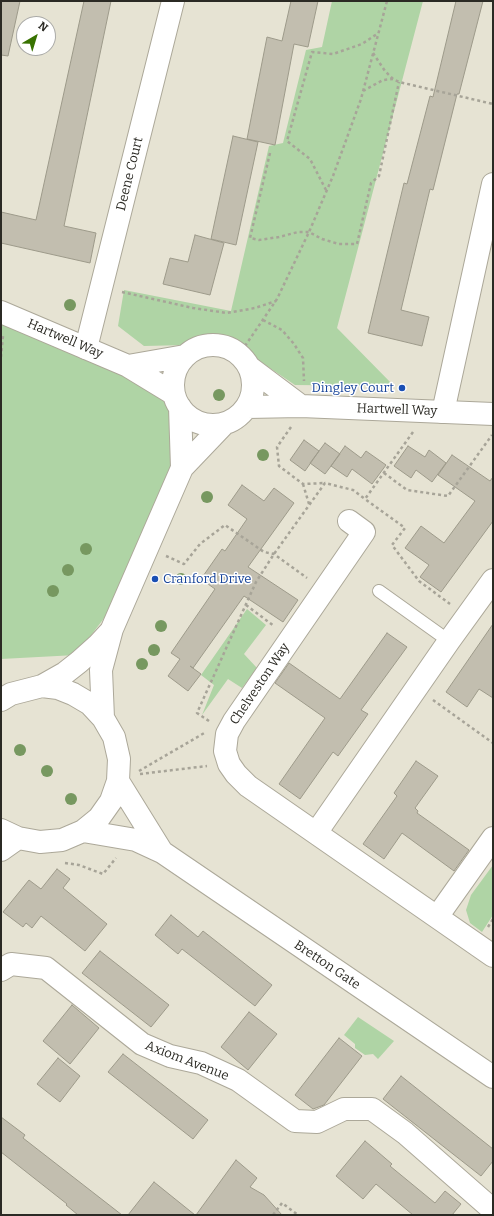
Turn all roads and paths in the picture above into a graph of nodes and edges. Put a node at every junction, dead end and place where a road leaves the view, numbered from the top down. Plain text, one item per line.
1 (173, 1) edge
2 (387, 1) edge
3 (377, 34) junction
4 (372, 52) junction
5 (393, 79) junction
6 (399, 82) junction
7 (362, 91) junction
8 (493, 104) edge
9 (270, 153) dead end
10 (493, 184) edge
11 (326, 190) junction
12 (309, 232) junction
13 (102, 287) junction
14 (276, 301) junction
15 (1, 312) edge
16 (263, 320) junction
17 (86, 348) junction
18 (185, 356) junction
19 (244, 361) junction
20 (128, 366) junction
21 (177, 401) junction
22 (247, 407) junction
23 (303, 407) junction
24 (443, 412) junction
25 (493, 414) edge
26 (224, 424) junction
27 (414, 431) dead end
28 (493, 433) edge
29 (182, 468) junction
30 (384, 473) junction
31 (325, 483) junction
32 (303, 484) junction
33 (365, 499) junction
34 (309, 505) junction
35 (349, 521) dead end
36 (147, 548) junction
37 (274, 554) junction
38 (493, 580) edge
39 (324, 590) junction
40 (379, 591) dead end
41 (246, 605) junction
42 (466, 616) junction
43 (112, 629) junction
44 (290, 639) junction
45 (449, 641) junction
46 (42, 686) junction
47 (416, 688) junction
48 (1, 700) edge
49 (103, 718) junction
50 (221, 730) junction
51 (493, 743) edge
52 (229, 764) junction
53 (118, 781) junction
54 (83, 831) junction
55 (316, 833) junction
56 (493, 838) edge
57 (7, 840) edge
58 (162, 852) junction
59 (437, 917) junction
60 (493, 956) edge
61 (1, 970) edge
62 (493, 1077) edge
63 (493, 1210) edge
64 (273, 1215) edge
65 (298, 1215) edge

1 - 13 street, Deene Court
2 - 3 path
3 - 4 path
3 - 11 path
4 - 5 path
4 - 7 path
5 - 6 path
5 - 7 path
6 - 8 path
6 - 12 path
7 - 11 path
9 - 12 path
10 - 24 street
11 - 12 path
12 - 14 path
13 - 14 path
13 - 17 street, Deene Court
14 - 16 path
15 - 17 street, Hartwell Way
16 - 19 path
16 - 23 path
17 - 20 street, Hartwell Way
18 - 19 street
18 - 20 street
18 - 21 street
19 - 22 street
19 - 23 street
20 - 21 street, Hartwell Way
21 - 26 street
21 - 29 street
22 - 23 street, Hartwell Way
22 - 26 street
23 - 24 street, Hartwell Way
23 - 32 path
24 - 25 street, Hartwell Way
26 - 29 street
27 - 30 path
28 - 30 path
29 - 36 street
30 - 33 path
31 - 32 path
31 - 33 path
31 - 34 path
32 - 34 path
33 - 42 path
34 - 37 path
35 - 39 street, Chelveston Way
36 - 37 path
36 - 43 street
37 - 39 path
37 - 41 path
38 - 42 street
39 - 44 street, Chelveston Way
40 - 45 lane
41 - 44 path
41 - 50 path
42 - 45 street
43 - 46 street
43 - 49 street
44 - 50 street, Chelveston Way
45 - 47 street
46 - 48 street
46 - 49 street
47 - 51 path
47 - 55 street
49 - 53 street
50 - 52 street, Chelveston Way
50 - 52 path
52 - 55 street, Chelveston Way
53 - 54 street
53 - 58 street, Bretton Gate
54 - 57 street
54 - 58 street, Bretton Gate
55 - 59 street, Chelveston Way
56 - 59 street
58 - 62 street, Bretton Gate
59 - 60 street, Chelveston Way
61 - 63 street, Axiom Avenue
64 - 65 path

